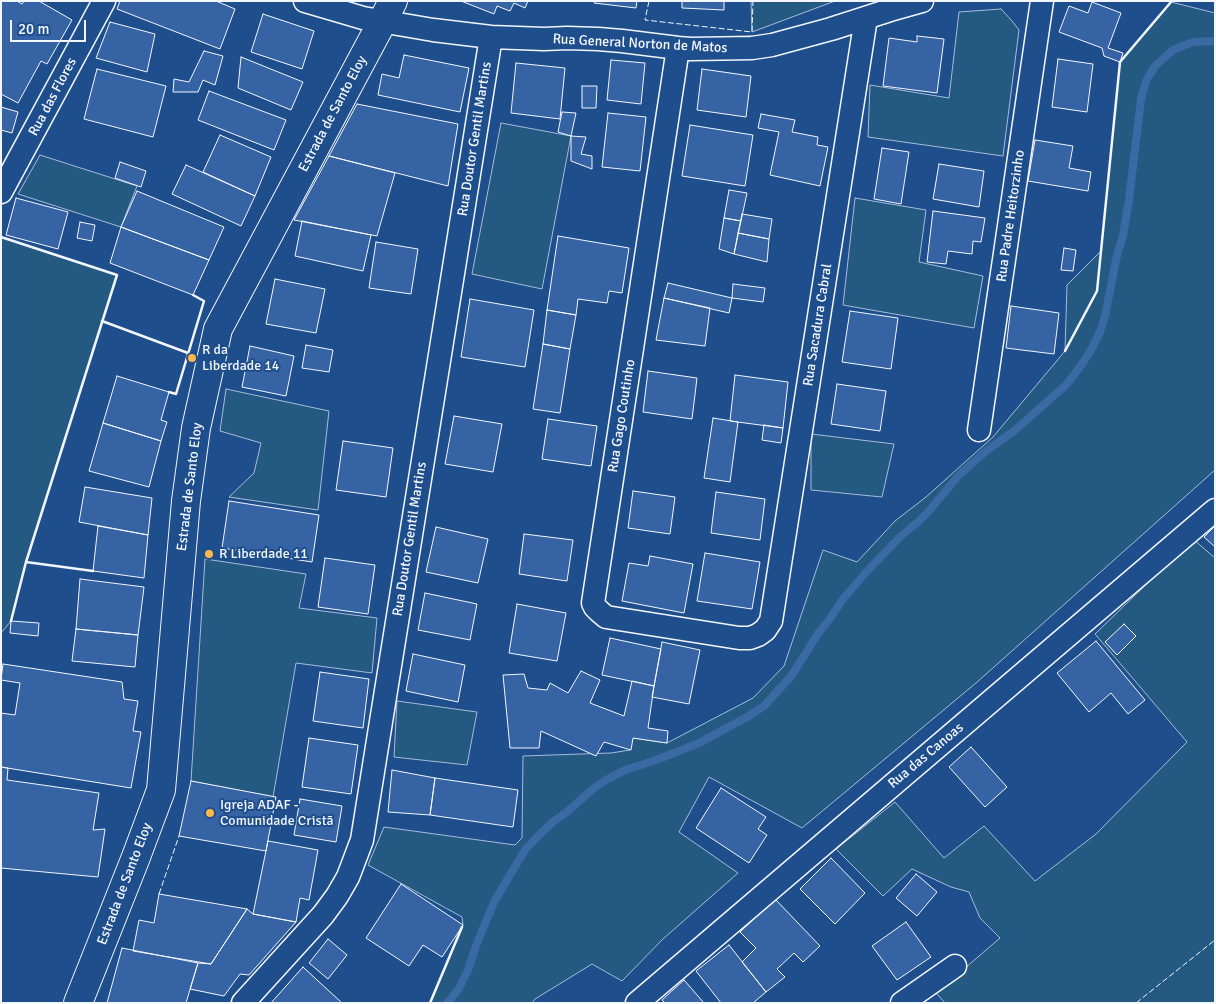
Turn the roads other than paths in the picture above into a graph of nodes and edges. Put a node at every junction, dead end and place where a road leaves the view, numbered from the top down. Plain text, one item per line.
1 (104, 1) edge
2 (305, 1) edge
3 (922, 1) edge
4 (1042, 1) edge
5 (388, 11) edge
6 (866, 18) junction
7 (491, 37) junction
8 (678, 48) junction
9 (1, 192) edge
10 (980, 430) dead end
11 (1215, 510) edge
12 (765, 630) joint
13 (955, 966) dead end
14 (78, 1003) edge
15 (243, 1003) edge
16 (637, 1003) edge
17 (902, 1003) edge

1 - 9 street, Rua das Flores
2 - 5 street, Rua General Norton de Matos
3 - 6 street, Rua General Norton de Matos
4 - 10 street, Rua Padre Heitorzinho
5 - 7 street, Rua General Norton de Matos
5 - 14 main road, Estrada de Santo Eloy
6 - 8 street, Rua General Norton de Matos
6 - 12 street, Rua Sacadura Cabral
7 - 8 street, Rua General Norton de Matos
7 - 15 street, Rua Doutor Gentil Martins
8 - 12 street, Rua Gago Coutinho
11 - 16 street, Rua das Canoas
13 - 17 street

